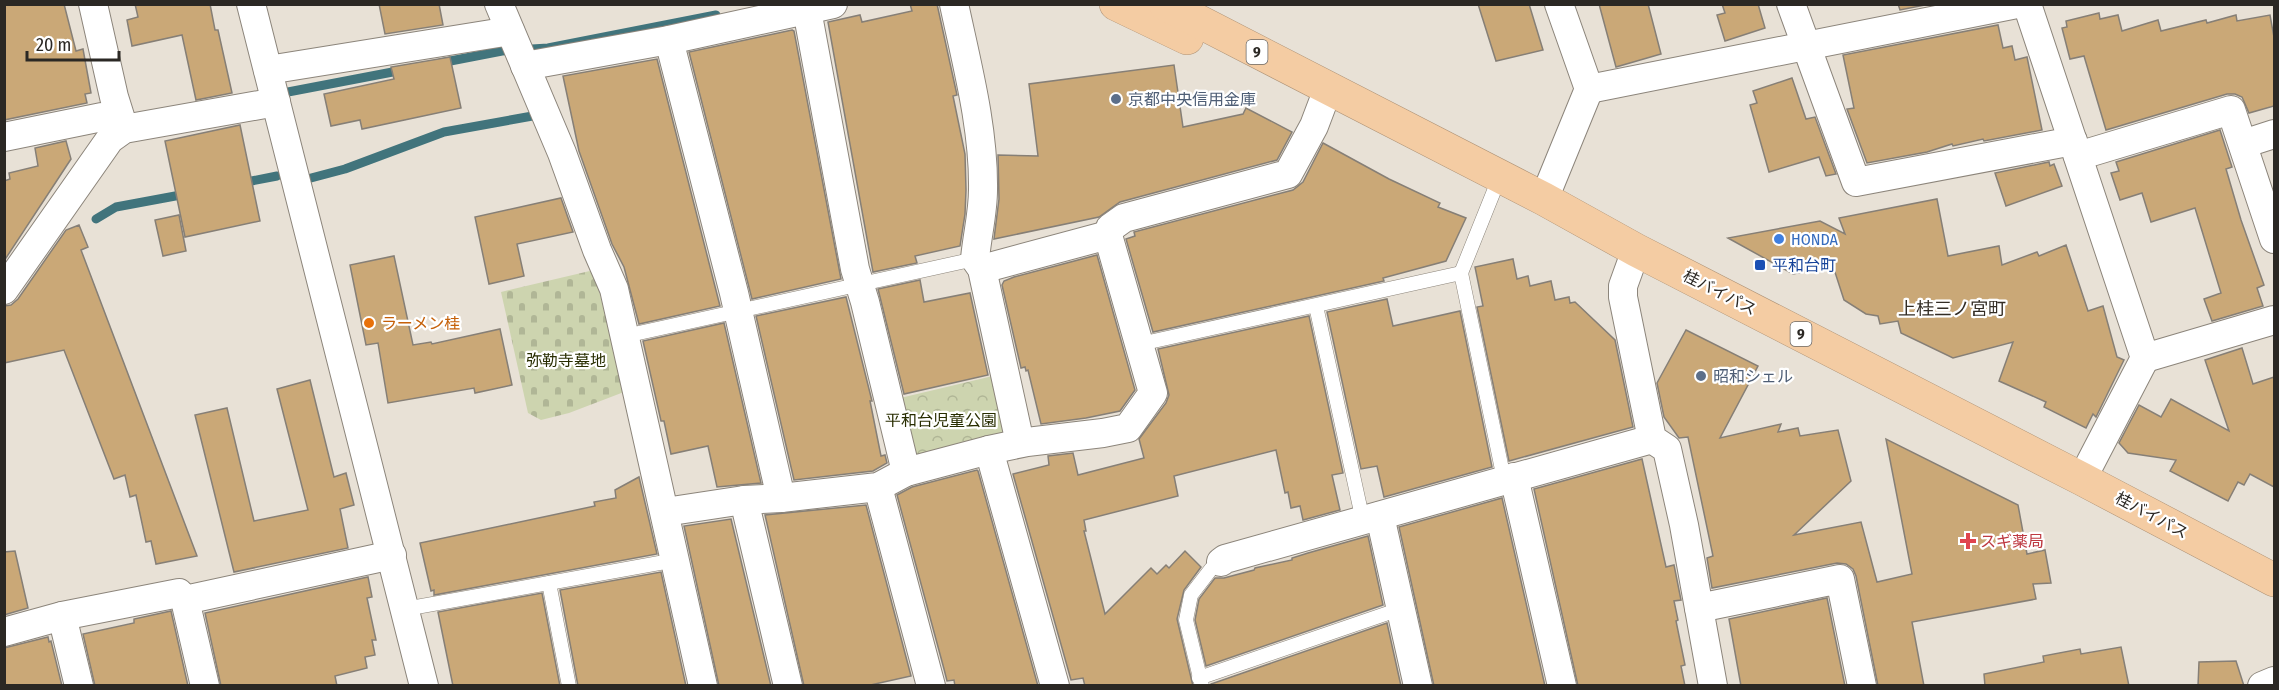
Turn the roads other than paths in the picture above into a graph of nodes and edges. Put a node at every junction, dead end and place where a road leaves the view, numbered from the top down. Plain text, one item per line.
1 (93, 4) edge
2 (251, 4) edge
3 (498, 4) edge
4 (954, 4) edge
5 (1116, 4) edge
6 (1165, 4) edge
7 (1214, 4) edge
8 (1559, 4) edge
9 (1791, 4) edge
10 (2017, 4) edge
11 (2027, 4) edge
12 (820, 8) edge
13 (510, 31) junction
14 (669, 40) junction
15 (1806, 47) junction
16 (525, 66) junction
17 (268, 70) junction
18 (1328, 89) junction
19 (1589, 89) junction
20 (276, 102) junction
21 (124, 129) junction
22 (2274, 134) edge
23 (4, 137) edge
24 (2243, 144) junction
25 (2075, 148) junction
26 (1500, 176) junction
27 (1544, 199) junction
28 (1108, 235) junction
29 (2274, 239) edge
30 (1636, 250) junction
31 (979, 264) junction
32 (1461, 273) junction
33 (859, 284) junction
34 (4, 290) edge
35 (1316, 306) junction
36 (738, 312) junction
37 (2274, 320) edge
38 (625, 336) junction
39 (1140, 344) junction
40 (2145, 358) junction
41 (1652, 439) junction
42 (1020, 443) junction
43 (989, 450) junction
44 (906, 472) junction
45 (1509, 478) junction
46 (2082, 479) junction
47 (878, 487) junction
48 (781, 498) junction
49 (744, 500) junction
50 (665, 512) junction
51 (1371, 518) junction
52 (392, 555) junction
53 (676, 560) junction
54 (1221, 562) joint
55 (2272, 573) edge
56 (549, 583) junction
57 (184, 600) junction
58 (1699, 608) junction
59 (405, 609) junction
60 (1400, 609) junction
61 (62, 616) junction
62 (4, 632) edge
63 (2274, 681) edge
64 (1201, 682) edge
65 (79, 686) edge
66 (206, 686) edge
67 (424, 686) edge
68 (569, 686) edge
69 (703, 686) edge
70 (788, 686) edge
71 (931, 686) edge
72 (1055, 686) edge
73 (1418, 686) edge
74 (1562, 686) edge
75 (1713, 686) edge
76 (1862, 686) edge
77 (2262, 686) edge

1 - 21 street
2 - 17 street
3 - 13 street
4 - 31 street
5 - 18 highway
6 - 18 highway, 桂バイパス / 9
7 - 18 highway
8 - 19 street
9 - 15 street
10 - 15 street
11 - 25 street
12 - 14 street
12 - 33 street
13 - 16 street
13 - 17 street
14 - 16 street
14 - 36 street
15 - 19 street
15 - 25 street
16 - 38 street
17 - 20 street
18 - 26 highway, 桂バイパス / 9
18 - 28 street
19 - 27 street
20 - 21 street
20 - 52 street
21 - 23 street
21 - 34 street
22 - 24 street
24 - 25 street
24 - 29 street
25 - 40 street
26 - 27 highway, 桂バイパス / 9
26 - 32 lane
27 - 30 highway, 桂バイパス / 9
28 - 31 street
28 - 39 street
30 - 41 street
30 - 46 highway, 桂バイパス / 9
31 - 33 lane
31 - 42 street
32 - 35 lane
32 - 45 lane
33 - 36 lane
33 - 44 street
35 - 39 lane
35 - 51 lane
36 - 38 lane
36 - 48 street
37 - 40 street
38 - 50 street
39 - 42 street
40 - 46 street
41 - 45 street
41 - 58 street
42 - 43 street
43 - 44 street
43 - 72 street
44 - 47 street
45 - 51 street
45 - 74 street
46 - 55 highway, 桂バイパス / 9
47 - 48 street
47 - 71 street
48 - 49 street
49 - 50 street
49 - 70 street
50 - 53 street
51 - 54 street
51 - 60 street
52 - 57 street
52 - 59 street
53 - 56 lane
53 - 69 street
54 - 64 lane
56 - 59 lane
56 - 68 lane
57 - 61 street
57 - 66 street
58 - 75 street
58 - 76 street
59 - 67 street
60 - 64 lane
60 - 73 street
61 - 62 street
61 - 65 street
63 - 77 street

